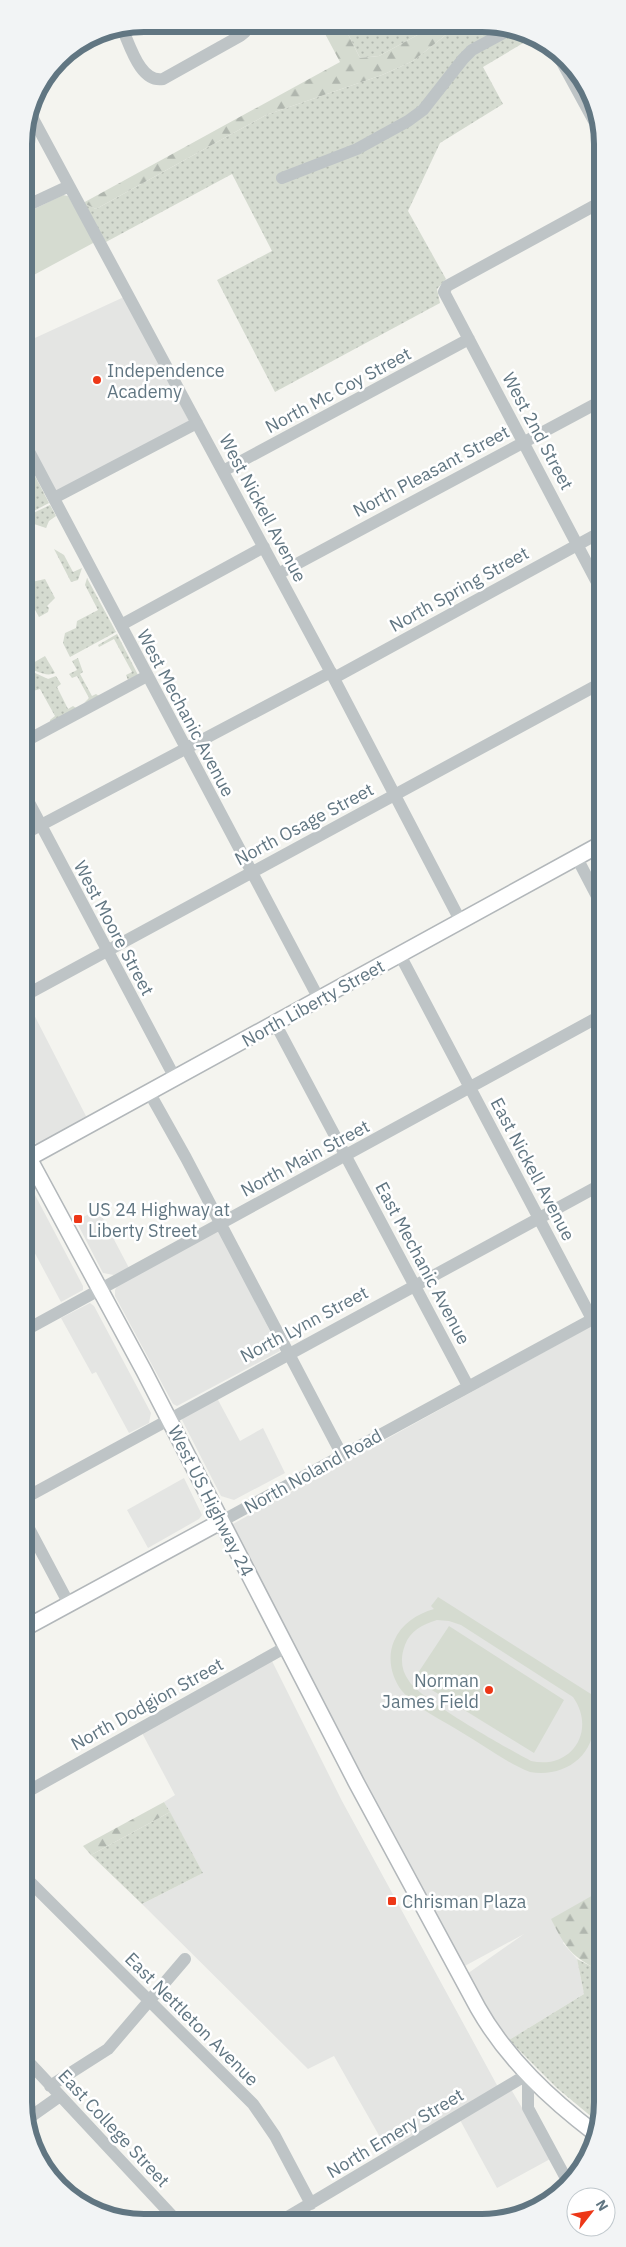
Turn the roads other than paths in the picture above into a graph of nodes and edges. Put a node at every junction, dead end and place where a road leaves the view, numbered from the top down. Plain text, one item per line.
1 (245, 32) edge
2 (125, 34) edge
3 (501, 34) edge
4 (569, 75) edge
5 (587, 109) edge
6 (35, 122) edge
7 (282, 178) dead end
8 (69, 186) junction
9 (33, 203) edge
10 (594, 206) edge
11 (469, 339) junction
12 (594, 404) edge
13 (197, 423) junction
14 (523, 441) junction
15 (33, 458) edge
16 (223, 471) junction
17 (54, 498) junction
18 (594, 536) edge
19 (578, 545) junction
20 (264, 547) junction
21 (278, 574) junction
22 (594, 576) edge
23 (120, 625) junction
24 (332, 675) junction
25 (146, 676) junction
26 (594, 687) edge
27 (33, 737) edge
28 (185, 748) junction
29 (395, 795) junction
30 (33, 811) edge
31 (40, 826) junction
32 (33, 830) edge
33 (594, 849) edge
34 (577, 858) junction
35 (251, 872) junction
36 (594, 889) edge
37 (461, 922) junction
38 (106, 950) junction
39 (400, 955) junction
40 (33, 991) edge
41 (319, 999) junction
42 (594, 1020) edge
43 (275, 1023) junction
44 (175, 1078) junction
45 (470, 1089) junction
46 (149, 1092) junction
47 (32, 1153) edge
48 (346, 1156) junction
49 (32, 1168) edge
50 (593, 1189) edge
51 (539, 1218) junction
52 (220, 1224) junction
53 (414, 1284) junction
54 (100, 1290) junction
55 (593, 1311) edge
56 (593, 1319) edge
57 (32, 1326) edge
58 (288, 1352) junction
59 (468, 1386) junction
60 (168, 1418) junction
61 (342, 1455) junction
62 (32, 1494) edge
63 (220, 1522) junction
64 (32, 1535) edge
65 (69, 1604) junction
66 (32, 1624) edge
67 (286, 1647) junction
68 (32, 1788) edge
69 (32, 1884) edge
70 (185, 1959) dead end
71 (149, 2002) junction
72 (32, 2066) edge
73 (528, 2074) junction
74 (50, 2086) junction
75 (60, 2096) junction
76 (33, 2115) edge
77 (590, 2129) edge
78 (566, 2176) edge
79 (311, 2204) junction
80 (168, 2214) edge
81 (293, 2214) edge

1 - 2 street
3 - 7 street
4 - 5 street
6 - 8 street, West Nickell Avenue
8 - 9 street
8 - 13 street, West Nickell Avenue
10 - 11 street, West 2nd Street
11 - 14 street, West 2nd Street
11 - 16 street, North Mc Coy Street
12 - 14 street, North Pleasant Street
13 - 16 street, West Nickell Avenue
13 - 17 street
14 - 19 street, West 2nd Street
14 - 21 street, North Pleasant Street
15 - 17 street, West Mechanic Avenue
16 - 20 street, West Nickell Avenue
17 - 23 street, West Mechanic Avenue
18 - 19 street, North Spring Street
19 - 22 street, West 2nd Street
19 - 24 street, North Spring Street
20 - 21 street, West Nickell Avenue
20 - 23 street
21 - 24 street, West Nickell Avenue
23 - 25 street, West Mechanic Avenue
24 - 28 street, North Spring Street
24 - 29 street, West Nickell Avenue
25 - 27 street
25 - 28 street, West Mechanic Avenue
26 - 29 street, North Osage Street
28 - 31 street, North Spring Street
28 - 35 street, West Mechanic Avenue
29 - 35 street, North Osage Street
29 - 37 street, West Nickell Avenue
30 - 31 street, West Moore Street
31 - 32 street, North Spring Street
31 - 38 street, West Moore Street
33 - 34 main road, North Liberty Street
34 - 36 street
34 - 37 main road, North Liberty Street
35 - 38 street, North Osage Street
35 - 41 street, West Mechanic Avenue
37 - 39 main road, North Liberty Street
38 - 40 street, North Osage Street
38 - 44 street, West Moore Street
39 - 41 main road, North Liberty Street
39 - 45 street
41 - 43 main road, North Liberty Street
42 - 45 street, North Main Street
43 - 44 main road, North Liberty Street
43 - 48 street
44 - 46 main road, North Liberty Street
45 - 48 street, North Main Street
45 - 51 street, East Nickell Avenue
46 - 47 main road, North Liberty Street
46 - 52 street
48 - 52 street, North Main Street
48 - 53 street, East Mechanic Avenue
49 - 54 main road, West US Highway 24
50 - 51 street, North Lynn Street
51 - 53 street, North Lynn Street
51 - 55 street, East Nickell Avenue
52 - 54 street, North Main Street
52 - 58 street
53 - 58 street, North Lynn Street
53 - 59 street, East Mechanic Avenue
54 - 57 street, North Main Street
54 - 60 main road, West US Highway 24
56 - 59 street, North Noland Road
58 - 60 street, North Lynn Street
58 - 61 street
59 - 61 street, North Noland Road
60 - 62 street, North Lynn Street
60 - 63 main road, West US Highway 24
61 - 63 street, North Noland Road
63 - 65 main road, North Noland Road
63 - 67 main road, West US Highway 24
64 - 65 street
65 - 66 main road, North Noland Road
67 - 68 street, North Dodgion Street
67 - 73 main road, West US Highway 24
69 - 71 street, East Nettleton Avenue
70 - 71 street
71 - 74 street
71 - 79 street, East Nettleton Avenue
72 - 74 street, East College Street
73 - 77 main road, West US Highway 24
73 - 78 street
73 - 79 street, North Emery Street
74 - 75 street, East College Street
75 - 76 street
75 - 80 street, East College Street
79 - 81 street, North Emery Street

